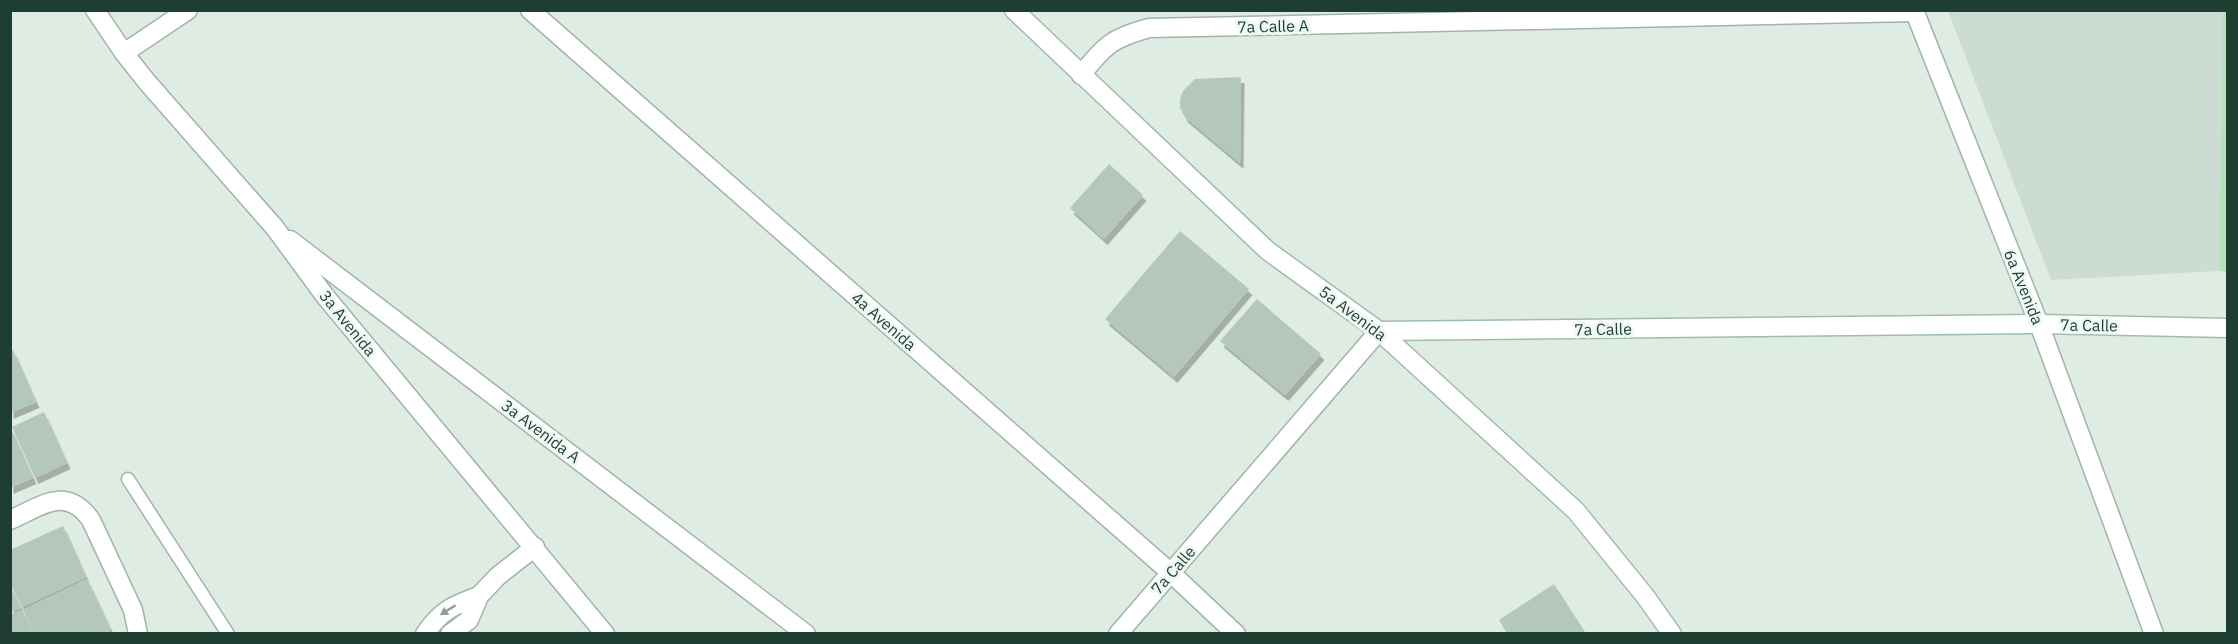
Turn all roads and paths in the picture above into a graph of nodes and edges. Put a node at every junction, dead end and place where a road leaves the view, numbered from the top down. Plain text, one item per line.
1 (95, 10) edge
2 (188, 10) edge
3 (530, 10) edge
4 (1014, 10) edge
5 (1914, 11) edge
6 (124, 53) junction
7 (1081, 75) junction
8 (275, 228) junction
9 (2039, 324) junction
10 (2228, 328) edge
11 (1379, 331) junction
12 (128, 479) dead end
13 (10, 520) edge
14 (535, 547) junction
15 (1171, 573) junction
16 (477, 600) junction
17 (138, 633) edge
18 (228, 633) edge
19 (425, 633) edge
20 (450, 633) edge
21 (605, 633) edge
22 (806, 633) edge
23 (1118, 633) edge
24 (1236, 633) edge
25 (1672, 633) edge
26 (2154, 633) edge

1 - 6 street, 3a Avenida
2 - 6 street
3 - 15 street, 4a Avenida
4 - 7 street, 5a Avenida
5 - 7 street, 7a Calle A
5 - 9 street, 6a Avenida
6 - 8 street, 3a Avenida
7 - 11 street, 5a Avenida
8 - 14 street, 3a Avenida
8 - 22 street, 3a Avenida A
9 - 10 street, 7a Calle
9 - 11 street, 7a Calle
9 - 26 street, 6a Avenida
11 - 15 street, 7a Calle
11 - 25 street, 5a Avenida
12 - 18 lane
13 - 17 street
14 - 16 street
14 - 21 street, 3a Avenida
15 - 23 street, 7a Calle
15 - 24 street, 4a Avenida
16 -> 19 street
16 - 20 street

